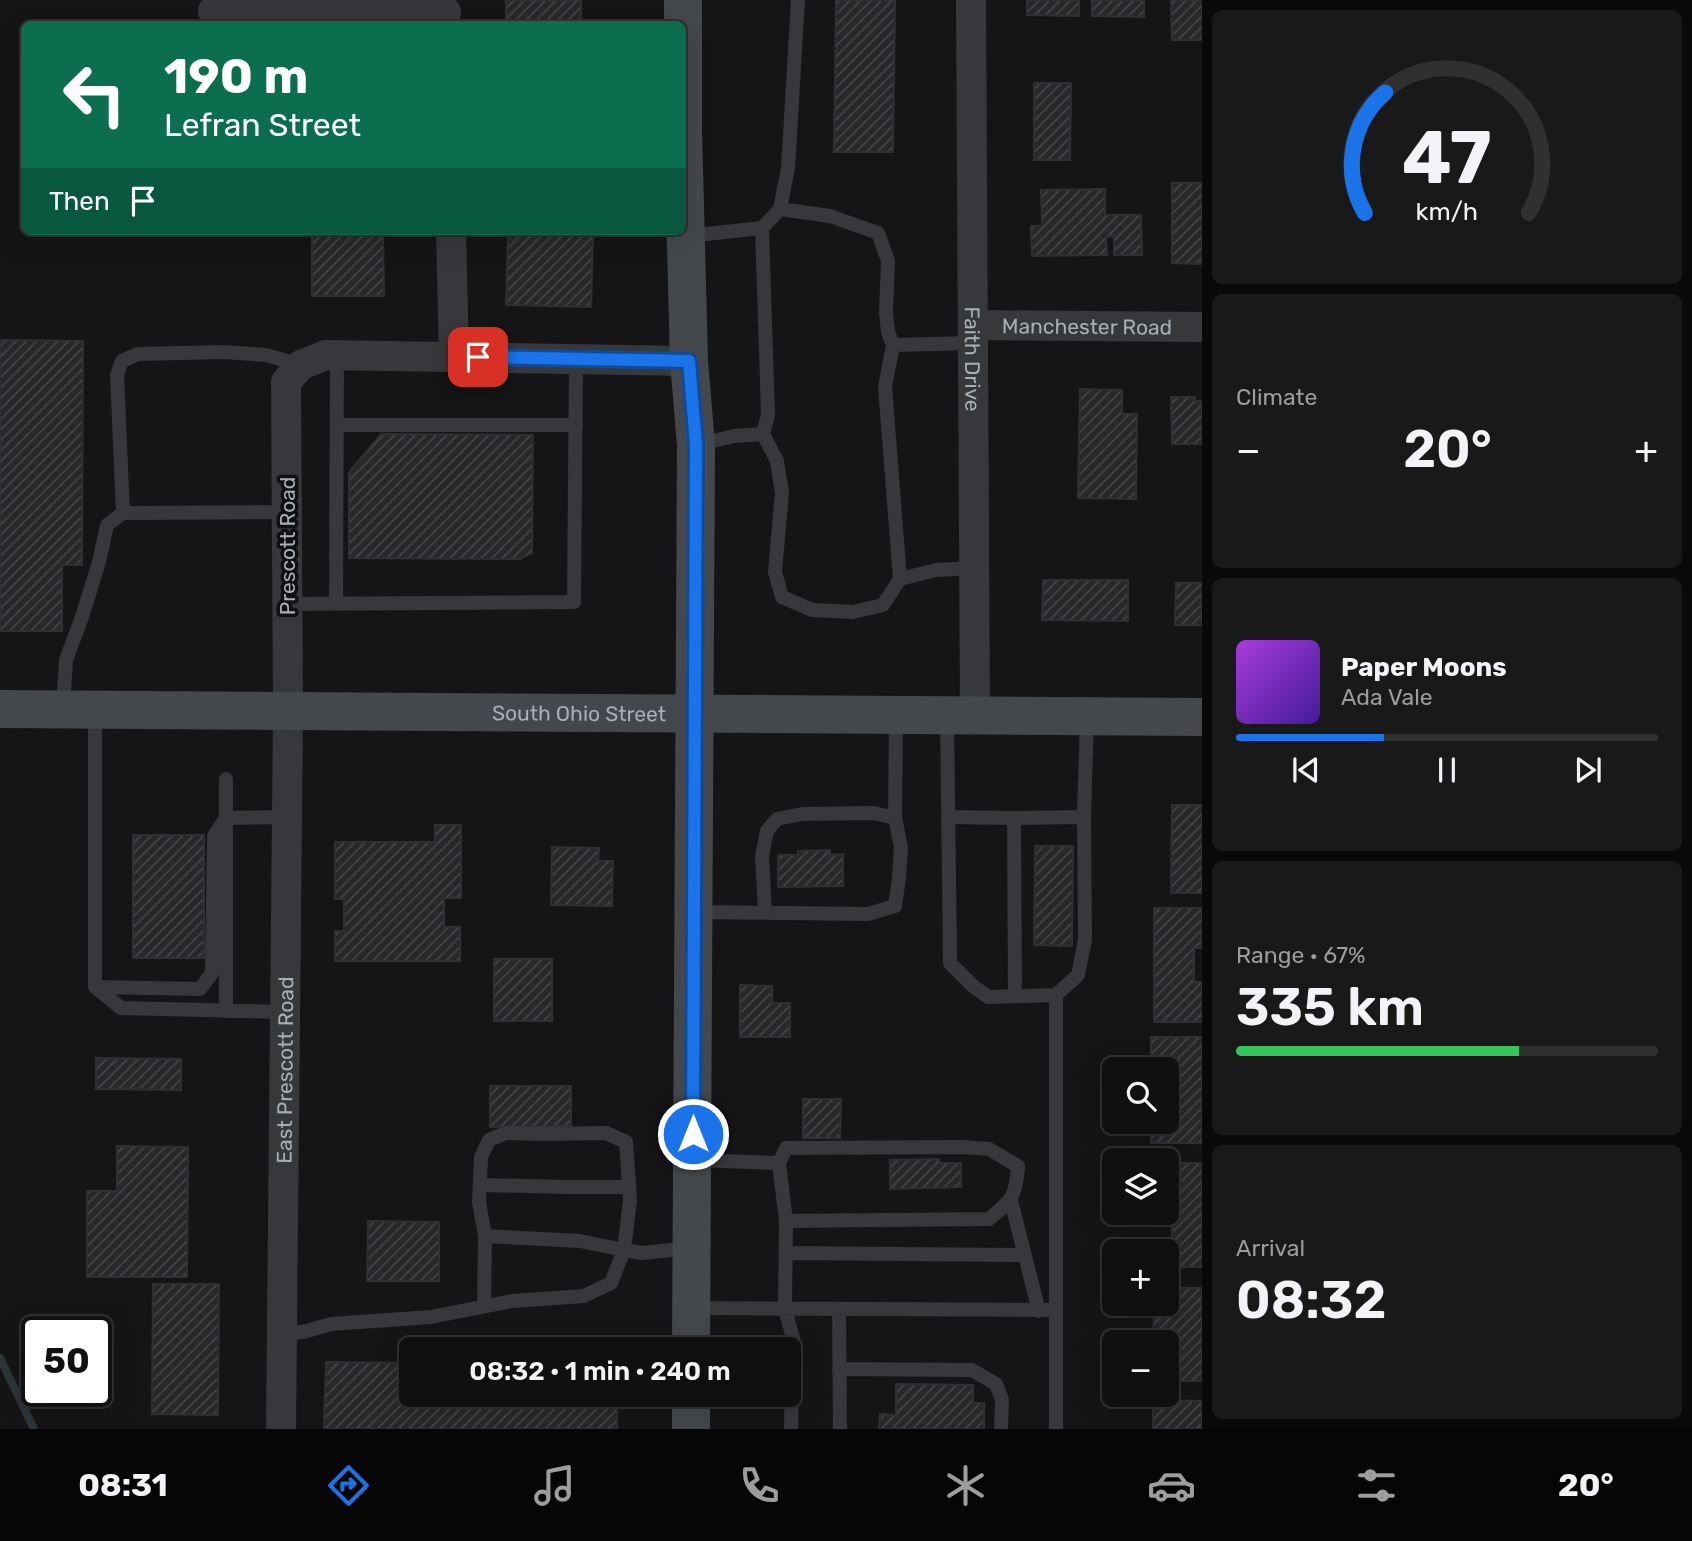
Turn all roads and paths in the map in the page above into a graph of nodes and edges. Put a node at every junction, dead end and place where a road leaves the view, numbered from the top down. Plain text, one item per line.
1 (683, 0) edge
2 (798, 0) edge
3 (971, 0) edge
4 (213, 11) dead end
5 (446, 12) edge
6 (683, 21) edge
7 (780, 209) junction
8 (762, 228) junction
9 (451, 235) edge
10 (686, 237) joint
11 (1202, 327) edge
12 (973, 334) junction
13 (893, 345) junction
14 (337, 355) junction
15 (454, 357) junction
16 (576, 359) junction
17 (689, 361) junction
18 (293, 374) junction
19 (337, 425) junction
20 (576, 425) junction
21 (763, 434) junction
22 (696, 445) junction
23 (287, 512) junction
24 (123, 513) junction
25 (974, 568) junction
26 (900, 579) junction
27 (287, 604) junction
28 (335, 604) junction
29 (0, 709) edge
30 (79, 709) junction
31 (288, 711) junction
32 (696, 714) junction
33 (896, 716) junction
34 (961, 716) junction
35 (1087, 717) junction
36 (1202, 718) edge
37 (226, 779) dead end
38 (287, 817) junction
39 (948, 817) junction
40 (1084, 817) junction
41 (226, 818) junction
42 (895, 818) junction
43 (1014, 818) junction
44 (694, 912) junction
45 (765, 912) junction
46 (95, 987) junction
47 (1056, 995) junction
48 (1015, 996) junction
49 (226, 1011) junction
50 (285, 1013) junction
51 (692, 1160) junction
52 (779, 1163) junction
53 (481, 1185) junction
54 (629, 1187) junction
55 (1011, 1201) junction
56 (786, 1221) junction
57 (485, 1236) junction
58 (692, 1248) junction
59 (624, 1250) junction
60 (786, 1253) junction
61 (1024, 1255) junction
62 (484, 1306) junction
63 (691, 1308) junction
64 (785, 1309) junction
65 (839, 1309) junction
66 (1056, 1310) junction
67 (1039, 1311) junction
68 (282, 1335) junction
69 (691, 1337) edge
70 (839, 1369) junction
71 (691, 1407) edge
72 (281, 1429) edge
73 (691, 1429) edge
74 (791, 1429) edge
75 (839, 1429) edge
76 (1001, 1429) edge
77 (1056, 1429) edge

1 - 6 main road
2 - 7 lane
3 - 12 street, Faith Drive
4 - 5 street
7 - 8 lane
7 - 13 lane
8 - 10 lane
8 - 21 lane
9 - 15 street
10 - 17 main road
11 - 12 street, Manchester Road
12 - 13 lane
12 - 25 street, Faith Drive
13 - 26 lane
14 - 15 street
14 - 18 street
14 - 19 lane
15 - 16 street
16 - 17 street
16 - 20 lane
17 - 22 main road
18 - 23 street, Prescott Road
18 - 24 lane
19 - 20 lane
19 - 28 lane
20 - 28 lane
21 - 22 lane
21 - 26 lane
22 - 32 main road
23 - 24 lane
23 - 27 street, Prescott Road
24 - 30 lane
25 - 26 lane
25 - 34 street, Faith Drive
27 - 28 lane
27 - 31 street, Prescott Road
29 - 30 main road, South Ohio Street
30 - 31 main road, South Ohio Street
30 - 46 lane
31 - 32 main road, South Ohio Street
31 - 38 street, East Prescott Road
32 - 33 main road, South Ohio Street
32 - 44 main road
33 - 34 main road, South Ohio Street
33 - 42 lane
34 - 35 main road, South Ohio Street
34 - 39 lane
35 - 36 main road, South Ohio Street
35 - 40 lane
37 - 41 lane
38 - 41 lane
38 - 50 street, East Prescott Road
39 - 43 lane
39 - 48 lane
40 - 43 lane
40 - 47 lane
41 - 46 lane
41 - 49 lane
42 - 45 lane
42 - 45 lane
43 - 48 lane
44 - 45 lane
44 - 51 main road
46 - 49 lane
47 - 48 lane
47 - 66 lane
49 - 50 lane
50 - 68 street, East Prescott Road
51 - 52 lane
51 - 58 main road
52 - 55 lane
52 - 56 lane
53 - 54 lane
53 - 54 lane
53 - 57 lane
54 - 59 lane
55 - 56 lane
55 - 61 lane
56 - 60 lane
57 - 59 lane
57 - 62 lane
58 - 59 lane
58 - 63 main road
59 - 62 lane
60 - 61 lane
60 - 64 lane
61 - 67 lane
62 - 68 lane
63 - 64 lane
63 - 69 main road
64 - 65 lane
64 - 74 lane
65 - 67 lane
65 - 70 lane
66 - 67 lane
66 - 77 lane
68 - 72 street, East Prescott Road
70 - 75 lane
70 - 76 lane
71 - 73 main road

